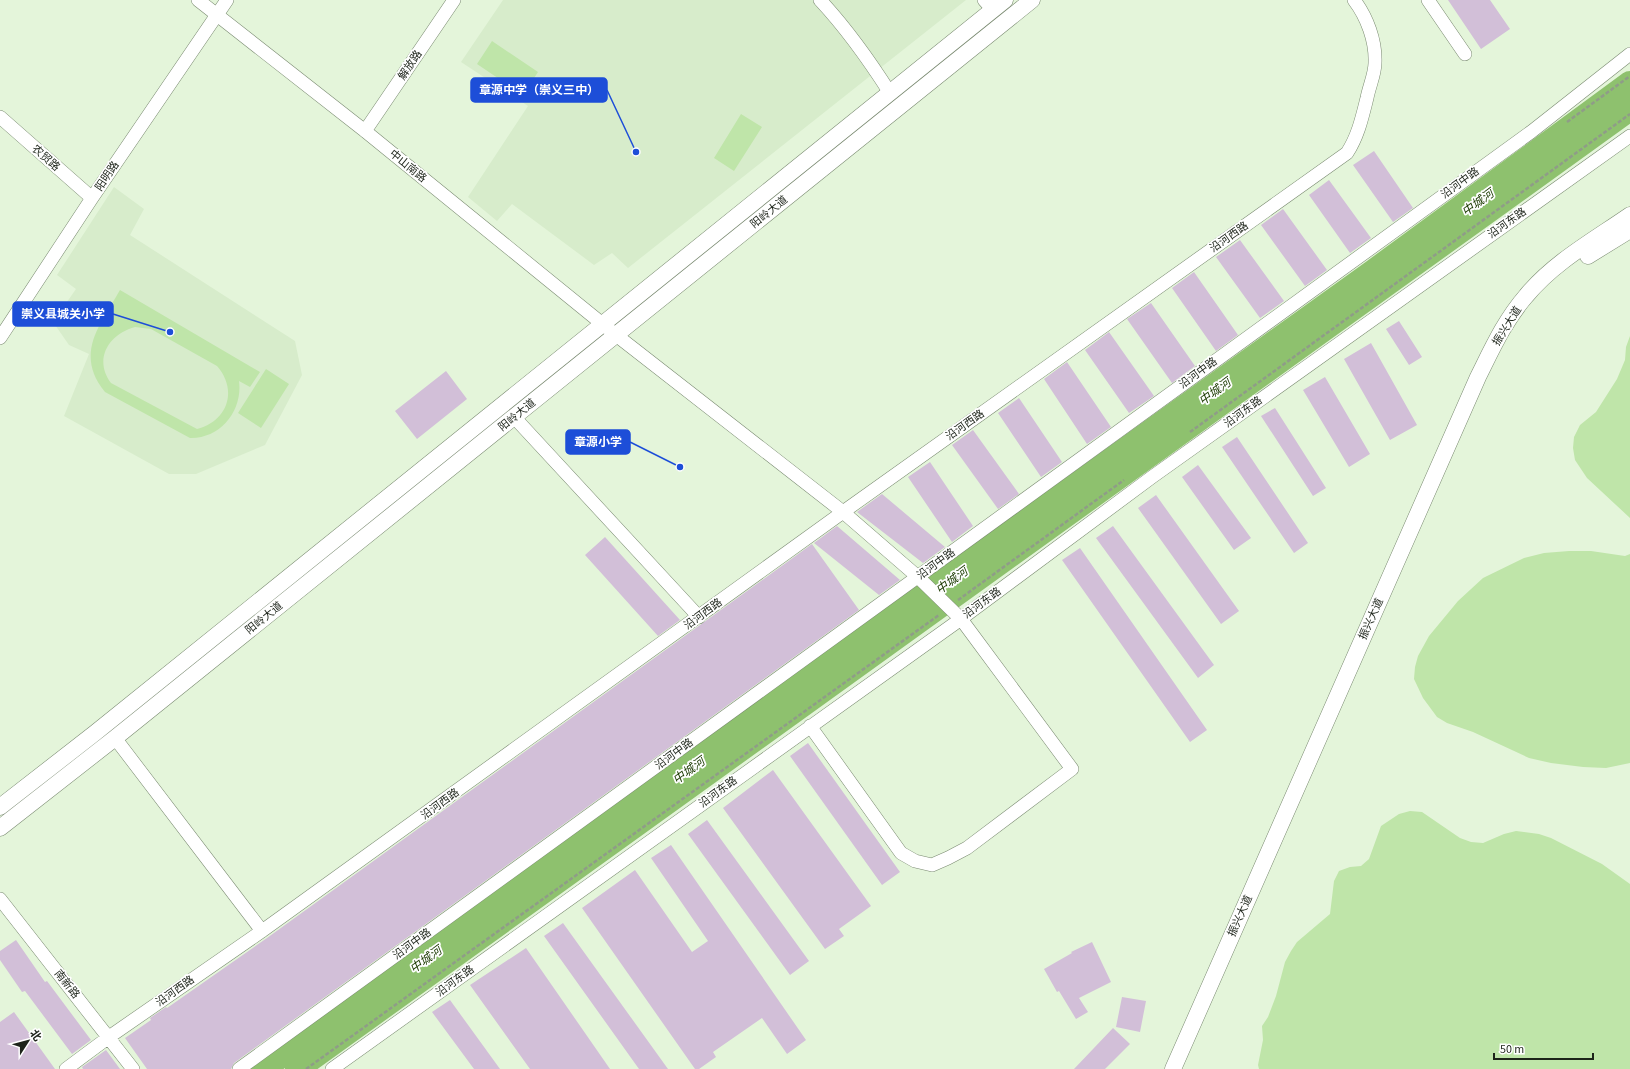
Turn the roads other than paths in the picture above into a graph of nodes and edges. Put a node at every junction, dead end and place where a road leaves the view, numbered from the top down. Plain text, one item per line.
1 (198, 0) edge
2 (227, 0) edge
3 (454, 0) edge
4 (820, 0) edge
5 (1032, 0) edge
6 (1354, 0) edge
7 (1428, 0) edge
8 (994, 3) edge
9 (216, 15) junction
10 (1465, 54) dead end
11 (1630, 54) edge
12 (890, 93) junction
13 (0, 117) edge
14 (365, 130) junction
15 (1630, 136) edge
16 (92, 198) junction
17 (1630, 215) edge
18 (1630, 230) edge
19 (603, 324) junction
20 (616, 335) junction
21 (0, 338) edge
22 (514, 417) junction
23 (843, 512) junction
24 (922, 582) junction
25 (699, 617) junction
26 (961, 619) junction
27 (810, 726) junction
28 (114, 738) junction
29 (0, 807) edge
30 (0, 828) edge
31 (0, 899) edge
32 (262, 931) junction
33 (109, 1037) junction
34 (66, 1069) edge
35 (133, 1069) edge
36 (239, 1069) edge
37 (332, 1069) edge
38 (1173, 1069) edge
39 (1181, 1069) edge

1 - 9 street, 中山南路
2 - 9 street, 阳明路
3 - 14 street, 解放路
4 - 12 street
5 - 20 main road, 阳岭大道
6 - 23 street, 沿河西路
7 - 10 street
8 - 12 main road, 阳岭大道
9 - 14 street, 中山南路
9 - 16 street, 阳明路
11 - 24 street, 沿河中路
12 - 19 main road, 阳岭大道
13 - 16 street, 农贸路
14 - 19 street, 中山南路
15 - 26 street, 沿河东路
16 - 21 street, 阳明路
17 - 38 main road, 振兴大道
18 - 39 main road, 振兴大道
19 - 20 street, 中山南路
19 - 29 main road, 阳岭大道
20 - 22 main road, 阳岭大道
20 - 23 street, 中山南路
22 - 25 street
22 - 28 main road, 阳岭大道
23 - 24 street, 中山南路
23 - 25 street, 沿河西路
24 - 26 street, 中山南路
24 - 36 street, 沿河中路
25 - 32 street, 沿河西路
26 - 27 street, 沿河东路
26 - 27 street, 中山南路
27 - 37 street, 沿河东路
28 - 30 main road, 阳岭大道
28 - 32 street
31 - 33 street, 南新路
32 - 33 street, 沿河西路
33 - 34 street, 沿河西路
33 - 35 street, 南新路

